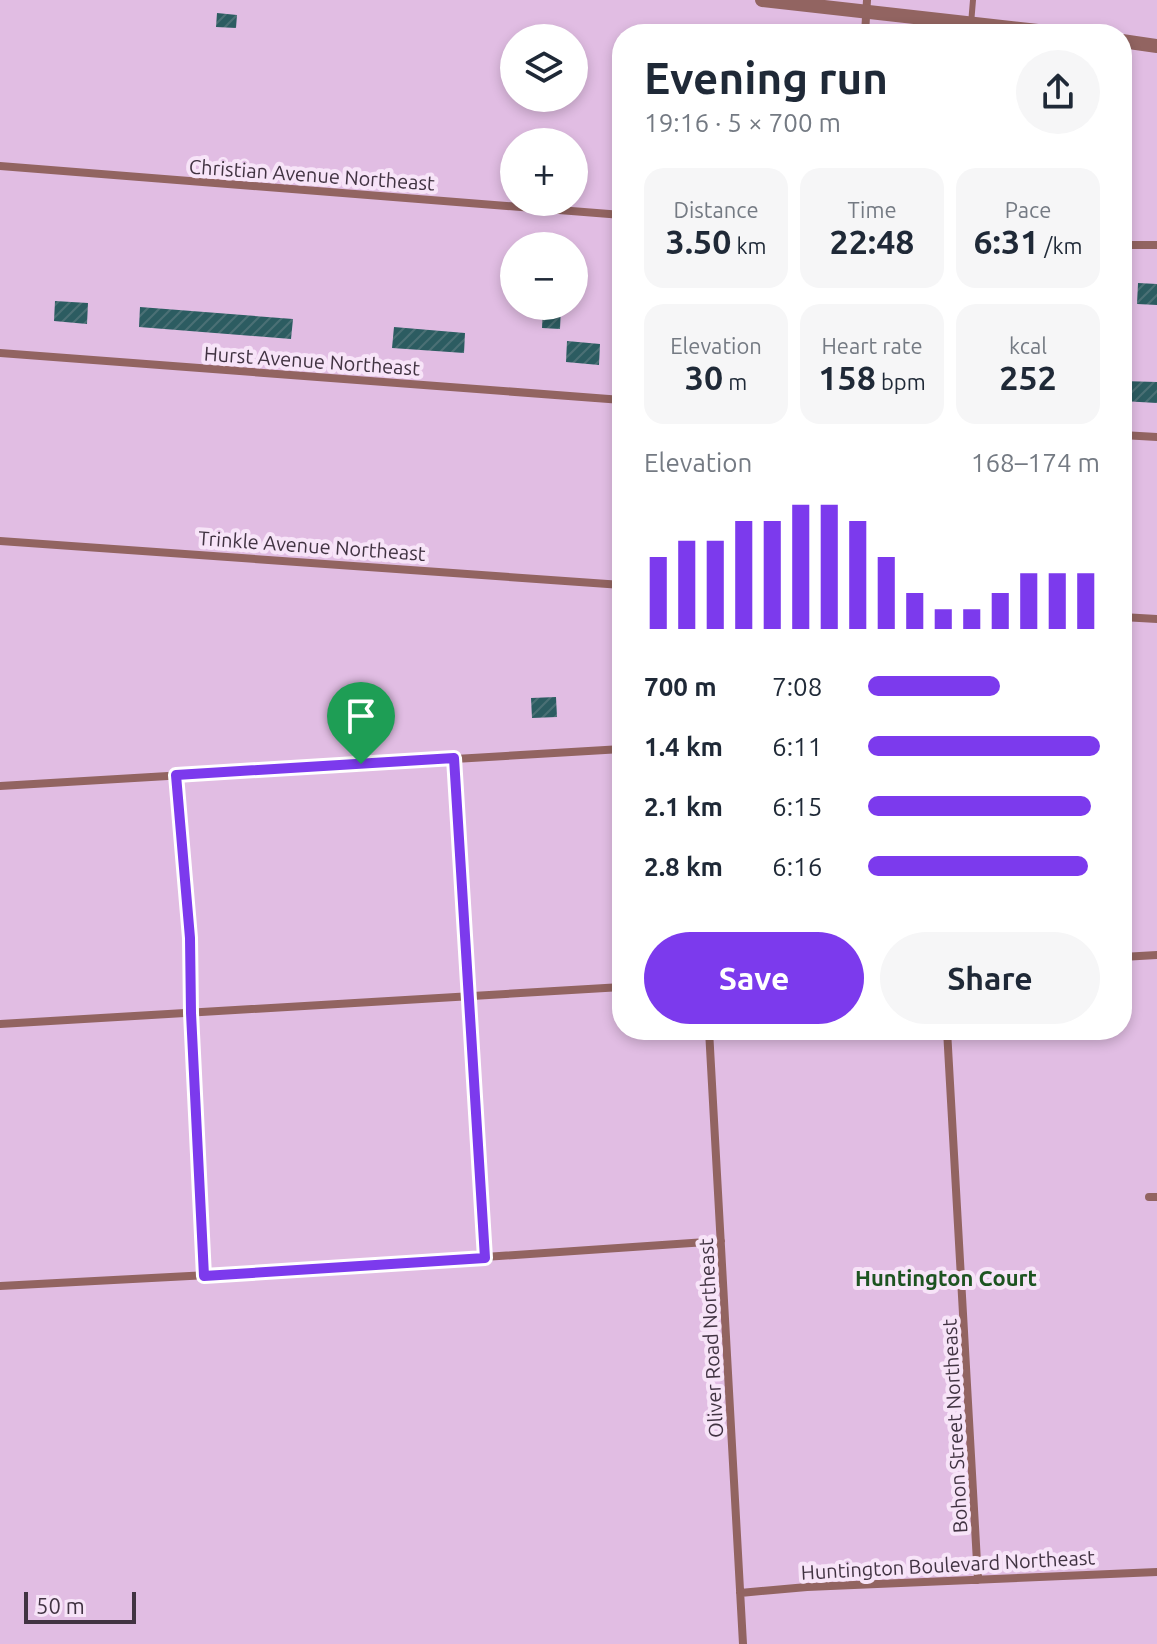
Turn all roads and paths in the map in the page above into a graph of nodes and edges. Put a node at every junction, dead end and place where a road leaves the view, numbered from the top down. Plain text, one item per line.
1 (762, 0) edge
2 (973, 0) edge
3 (867, 6) edge
4 (971, 24) joint
5 (1132, 42) edge
6 (1157, 46) edge
7 (0, 166) edge
8 (612, 214) edge
9 (1132, 245) edge
10 (1157, 245) edge
11 (0, 353) edge
12 (612, 399) edge
13 (1132, 436) edge
14 (1157, 437) edge
15 (0, 541) edge
16 (612, 584) edge
17 (1132, 618) edge
18 (1157, 619) edge
19 (612, 750) edge
20 (454, 758) junction
21 (176, 775) junction
22 (0, 786) edge
23 (1157, 955) edge
24 (1132, 956) edge
25 (612, 988) edge
26 (470, 996) junction
27 (191, 1013) junction
28 (0, 1024) edge
29 (710, 1040) edge
30 (948, 1040) edge
31 (721, 1241) junction
32 (485, 1258) junction
33 (204, 1276) junction
34 (0, 1286) edge
35 (1157, 1572) edge
36 (978, 1580) junction
37 (740, 1593) junction
38 (743, 1644) edge

1 - 3 street
2 - 4 lane
3 - 4 street
5 - 6 street
7 - 8 street, Christian Avenue Northeast
9 - 10 street
11 - 12 street, Hurst Avenue Northeast
13 - 14 street
15 - 16 street, Trinkle Avenue Northeast
17 - 18 street
19 - 20 street
20 - 21 street
20 - 26 street
21 - 22 street
21 - 27 street
23 - 24 street
25 - 26 street
26 - 27 street
26 - 32 street
27 - 28 street
27 - 33 street
29 - 31 street, Oliver Road Northeast
30 - 36 street, Bohon Street Northeast
31 - 32 street
31 - 37 street, Oliver Road Northeast
32 - 33 street
33 - 34 street
35 - 36 street, Huntington Boulevard Northeast
36 - 37 street, Huntington Boulevard Northeast
37 - 38 street, Oliver Road Northeast

